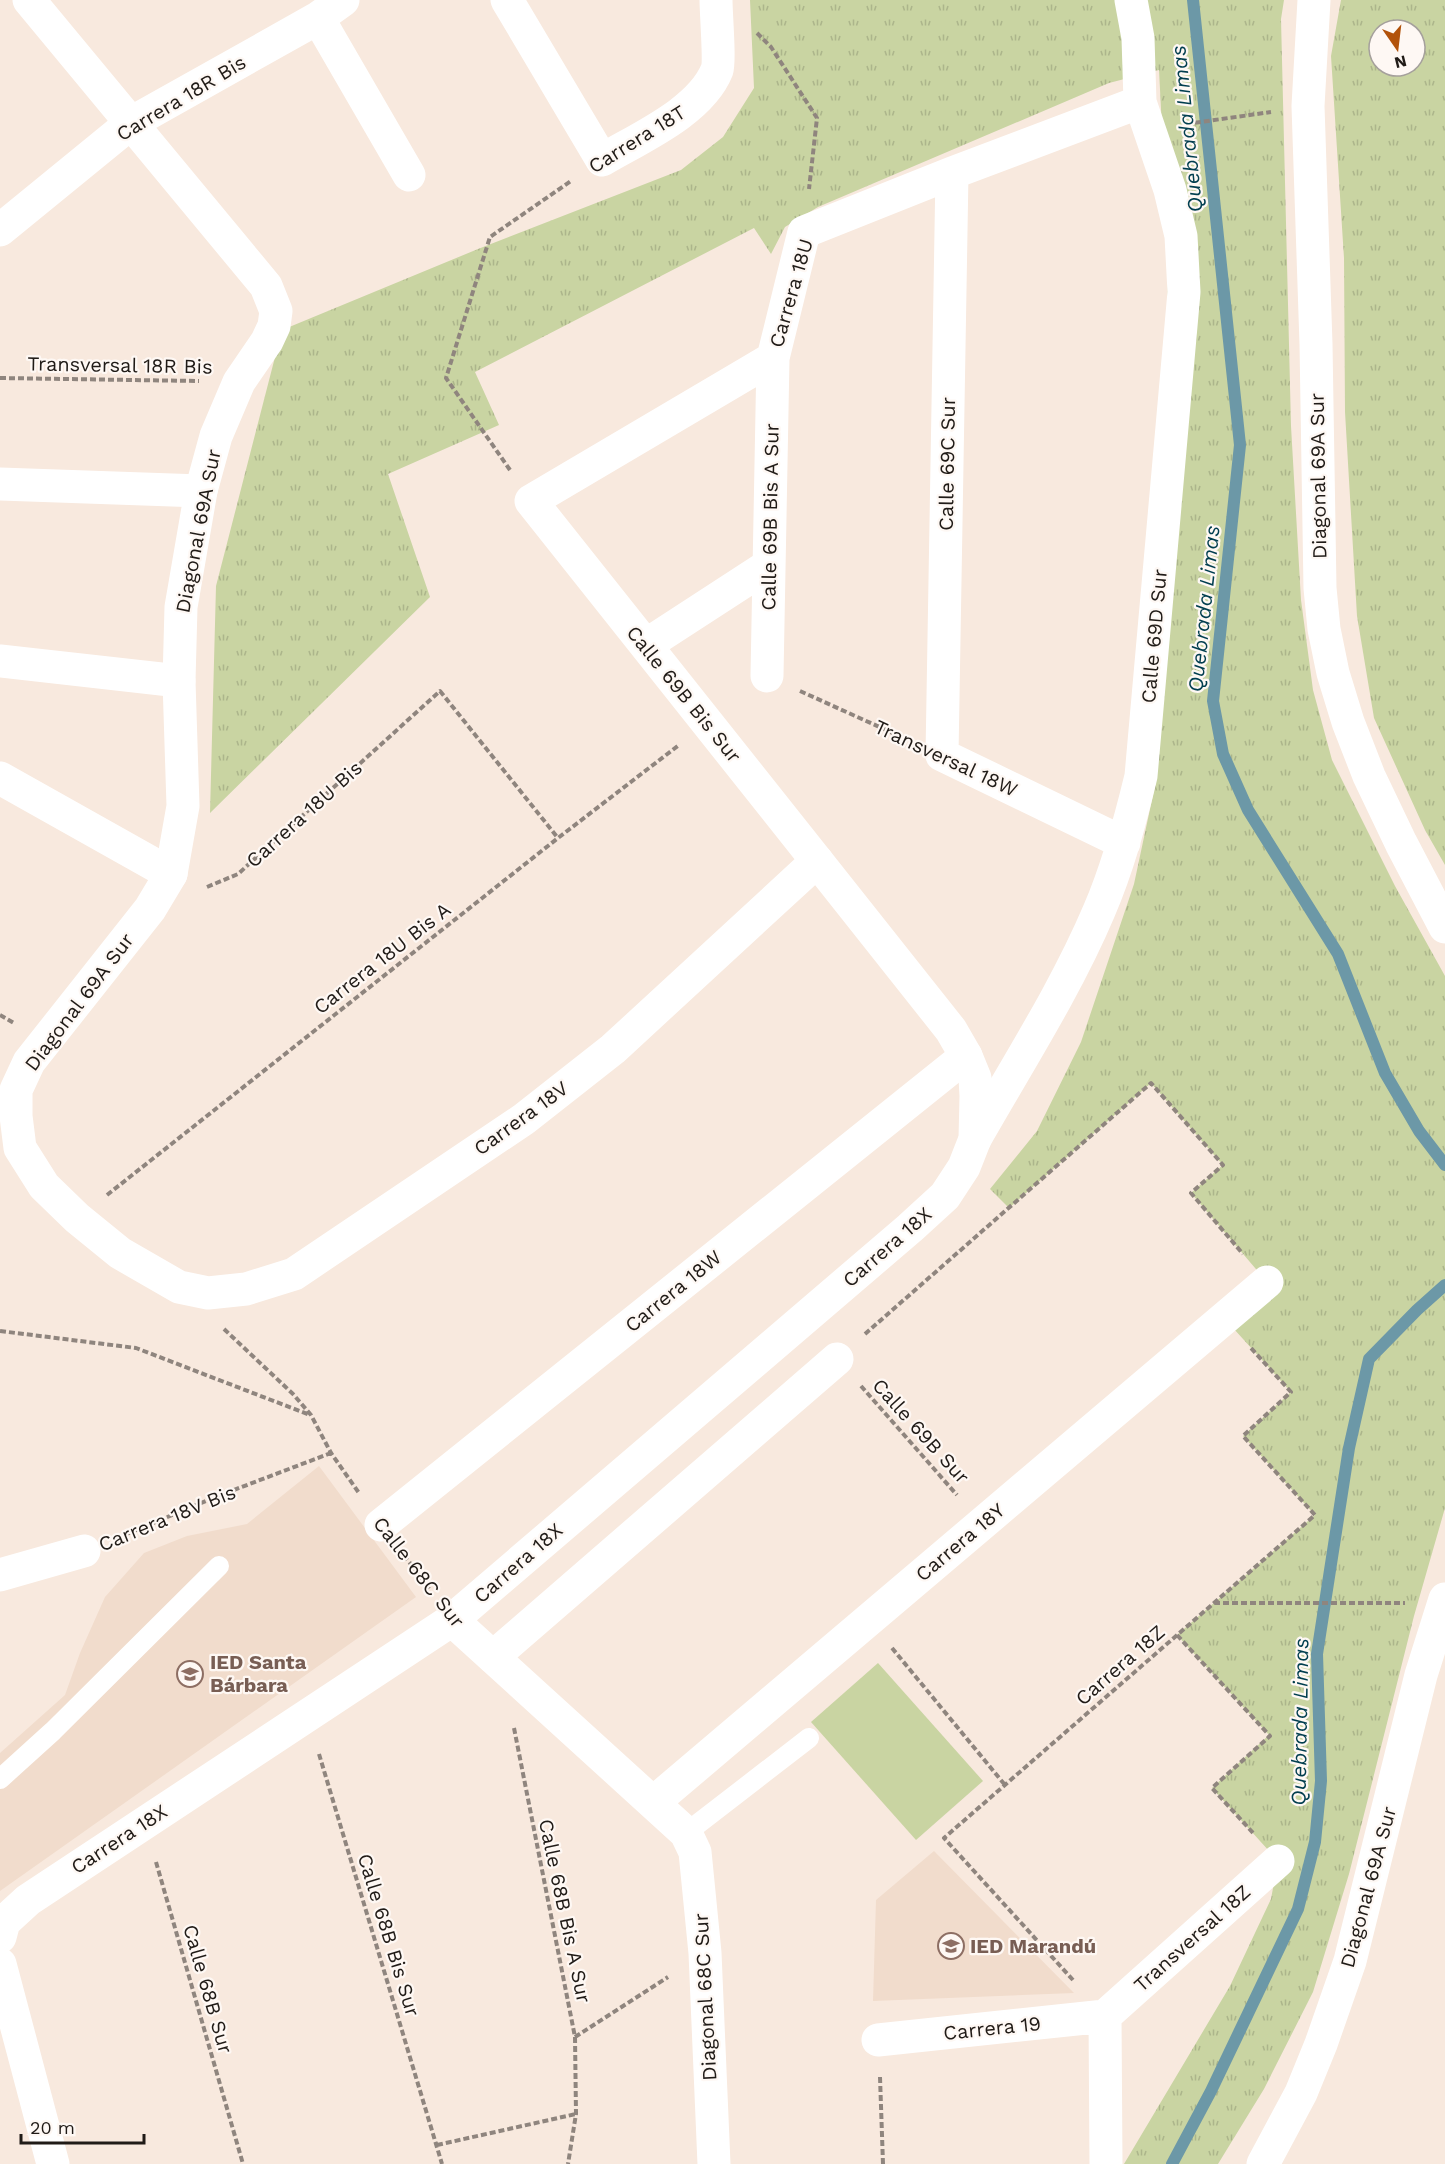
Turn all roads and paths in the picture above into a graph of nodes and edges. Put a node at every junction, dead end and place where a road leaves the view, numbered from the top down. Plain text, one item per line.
1 (29, 0) edge
2 (507, 0) edge
3 (716, 0) edge
4 (1131, 0) edge
5 (1314, 0) edge
6 (330, 9) edge
7 (754, 31) dead end
8 (1140, 102) junction
9 (1232, 117) dead end
10 (131, 123) junction
11 (1178, 125) dead end
12 (602, 160) junction
13 (952, 173) junction
14 (409, 175) dead end
15 (0, 230) edge
16 (804, 232) junction
17 (772, 358) junction
18 (0, 378) edge
19 (239, 382) junction
20 (0, 484) edge
21 (201, 491) junction
22 (531, 501) junction
23 (769, 565) junction
24 (646, 645) junction
25 (0, 661) edge
26 (767, 676) joint
27 (179, 681) junction
28 (708, 723) junction
29 (942, 755) junction
30 (0, 778) edge
31 (558, 838) junction
32 (1124, 843) junction
33 (817, 861) junction
34 (171, 874) junction
35 (205, 887) dead end
36 (1445, 927) edge
37 (966, 1056) junction
38 (975, 1139) junction
39 (10, 1143) edge
40 (77, 1218) junction
41 (1267, 1282) joint
42 (1224, 1318) junction
43 (223, 1328) dead end
44 (0, 1331) edge
45 (837, 1359) junction
46 (311, 1415) junction
47 (331, 1453) junction
48 (982, 1523) junction
49 (381, 1525) junction
50 (84, 1551) joint
51 (219, 1566) dead end
52 (0, 1575) edge
53 (1444, 1601) edge
54 (1213, 1603) junction
55 (452, 1620) junction
56 (868, 1620) junction
57 (1177, 1635) junction
58 (498, 1661) junction
59 (307, 1716) junction
60 (809, 1738) dead end
61 (0, 1779) edge
62 (1005, 1785) junction
63 (654, 1802) junction
64 (144, 1822) junction
65 (686, 1833) junction
66 (1278, 1861) joint
67 (1, 1925) edge
68 (705, 1953) junction
69 (0, 1964) edge
70 (1105, 2016) junction
71 (575, 2037) junction
72 (878, 2040) joint
73 (576, 2114) junction
74 (437, 2145) junction
75 (53, 2164) edge
76 (243, 2164) edge
77 (442, 2164) edge
78 (568, 2164) edge
79 (714, 2164) edge
80 (883, 2164) edge
81 (1106, 2164) edge
82 (1263, 2164) edge

1 - 10 street, Diagonal 69A Sur
2 - 12 street
3 - 12 street, Carrera 18T
4 - 8 street, Calle 69D Sur
5 - 36 street, Diagonal 69A Sur
6 - 10 street, Carrera 18R Bis
6 - 14 street
7 - 16 path
8 - 13 street, Carrera 18U
8 - 32 street, Calle 69D Sur
9 - 11 path
10 - 15 street, Carrera 18R Bis
10 - 19 street, Diagonal 69A Sur
12 - 22 path, Carrera 18T
13 - 16 street, Carrera 18U
13 - 29 street, Calle 69C Sur
16 - 17 street, Carrera 18U
17 - 22 street, Carrera 18U
17 - 23 street, Calle 69B Bis A Sur
18 - 19 path, Transversal 18R Bis
19 - 21 street, Diagonal 69A Sur
20 - 21 street
21 - 27 street, Diagonal 69A Sur
22 - 24 street, Calle 69B Bis Sur
23 - 24 street
23 - 26 street, Calle 69B Bis A Sur
24 - 28 street, Calle 69B Bis Sur
25 - 27 street
26 - 29 path, Transversal 18W
27 - 34 street, Diagonal 69A Sur
28 - 31 path, Carrera 18U Bis A
28 - 33 street, Calle 69B Bis Sur
29 - 32 street, Transversal 18W
30 - 34 street
31 - 35 path, Carrera 18U Bis
31 - 40 path, Carrera 18U Bis A
32 - 38 street, Calle 69D Sur
33 - 37 street, Calle 69B Bis Sur
33 - 40 street, Carrera 18V
34 - 39 street, Diagonal 69A Sur
37 - 38 street, Calle 69B Bis Sur
37 - 49 street, Carrera 18W
38 - 55 street, Carrera 18X
39 - 40 street
41 - 42 street, Carrera 18Y
41 - 45 path
42 - 48 street, Carrera 18Y
42 - 54 path, Carrera 18Z
43 - 46 path, Calle 68C Sur
44 - 46 path
45 - 48 path, Calle 69B Sur
45 - 58 street
46 - 47 path, Calle 68C Sur
47 - 49 path, Calle 68C Sur
47 - 50 path, Carrera 18V Bis
48 - 56 street, Carrera 18Y
49 - 55 path, Calle 68C Sur
50 - 52 street, Carrera 18V Bis
51 - 61 lane
53 - 54 path
53 - 82 street, Diagonal 69A Sur
54 - 57 path, Carrera 18Z
55 - 58 street, Calle 68C Sur
55 - 59 street, Carrera 18X
56 - 62 path
56 - 63 street, Carrera 18Y
57 - 62 path, Carrera 18Z
57 - 66 path
58 - 63 street, Calle 68C Sur
58 - 71 path, Calle 68B Bis A Sur
59 - 64 street, Carrera 18X
59 - 74 path, Calle 68B Bis Sur
60 - 65 lane
62 - 70 path, Carrera 18Z
63 - 65 street, Calle 68C Sur
64 - 67 street, Carrera 18X
64 - 76 path, Calle 68B Sur
65 - 68 street, Diagonal 68C Sur
66 - 70 street, Transversal 18Z
68 - 71 path
68 - 79 street, Diagonal 68C Sur
69 - 75 street
70 - 72 street, Carrera 19
70 - 81 street
71 - 73 path, Calle 68B Bis A Sur
72 - 80 path
73 - 74 path
73 - 78 path, Calle 68B Bis A Sur
74 - 77 path, Calle 68B Bis Sur

